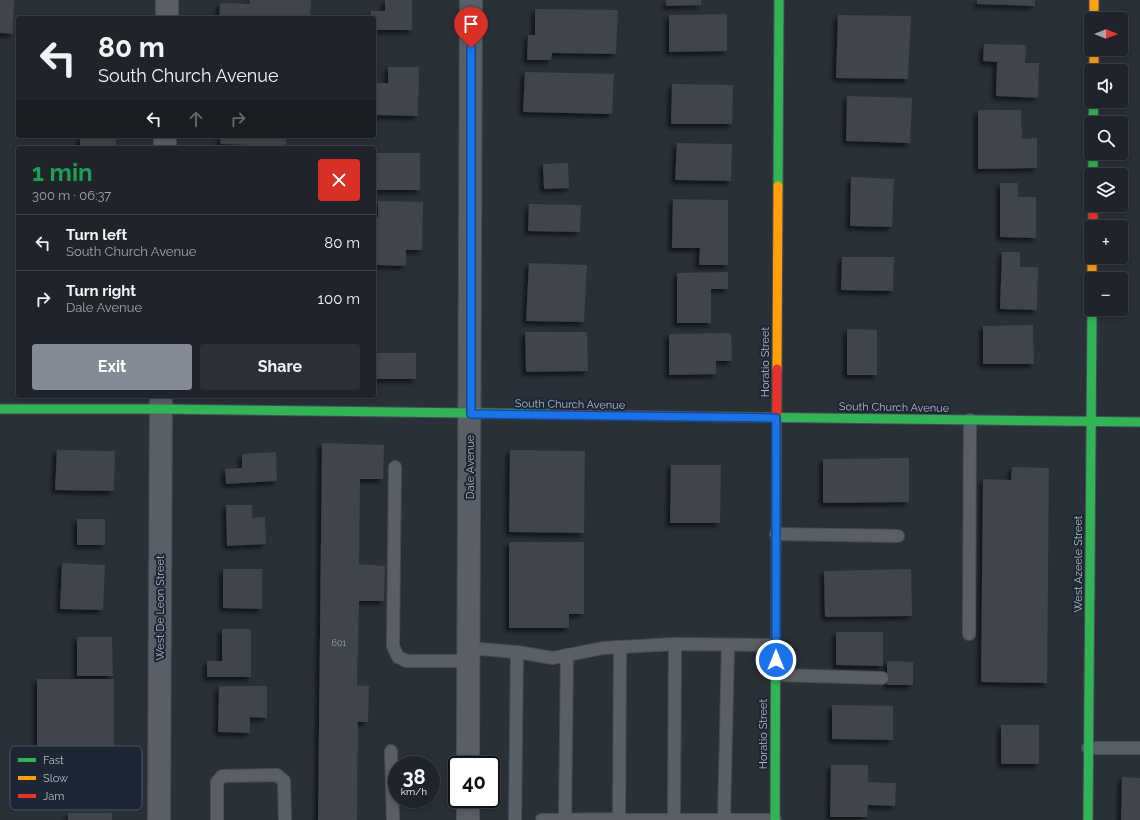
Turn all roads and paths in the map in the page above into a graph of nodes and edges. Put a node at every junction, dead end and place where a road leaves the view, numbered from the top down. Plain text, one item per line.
1 (167, 0) edge
2 (471, 0) edge
3 (779, 0) edge
4 (1094, 0) edge
5 (1094, 12) edge
6 (167, 16) edge
7 (1092, 316) edge
8 (161, 402) edge
9 (0, 409) edge
10 (471, 414) junction
11 (776, 418) junction
12 (970, 420) junction
13 (1091, 422) junction
14 (1140, 422) edge
15 (395, 467) dead end
16 (776, 534) junction
17 (898, 536) dead end
18 (969, 634) dead end
19 (675, 644) junction
20 (776, 645) junction
21 (728, 646) junction
22 (620, 648) junction
23 (517, 652) junction
24 (469, 654) junction
25 (567, 655) junction
26 (776, 675) junction
27 (882, 678) dead end
28 (1088, 748) junction
29 (1140, 748) edge
30 (391, 751) dead end
31 (468, 756) edge
32 (468, 808) edge
33 (565, 819) edge
34 (674, 819) edge
35 (724, 819) junction
36 (159, 820) edge
37 (217, 820) edge
38 (285, 820) edge
39 (393, 820) edge
40 (463, 820) edge
41 (468, 820) edge
42 (472, 820) edge
43 (515, 820) edge
44 (542, 820) edge
45 (619, 820) edge
46 (775, 820) edge
47 (1088, 820) edge

1 - 6 street
2 - 10 street, Dale Avenue
3 - 11 street, Horatio Street
4 - 5 street
7 - 13 street, West Azeele Street
8 - 9 street, South Church Avenue
8 - 10 street, South Church Avenue
8 - 36 street, West De Leon Street
10 - 11 street, South Church Avenue
10 - 24 street, Dale Avenue
11 - 12 street, South Church Avenue
11 - 16 street, Horatio Street
12 - 13 street, South Church Avenue
12 - 18 lane
13 - 14 street, South Church Avenue
13 - 28 street, West Azeele Street
15 - 24 lane
16 - 17 lane
16 - 20 street, Horatio Street
19 - 21 lane
19 - 22 lane
19 - 34 lane
20 - 21 lane
20 - 26 street, Horatio Street
21 - 35 lane
22 - 25 lane
22 - 45 lane
23 - 24 lane
23 - 25 lane
23 - 43 lane
24 - 31 street, Dale Avenue
25 - 33 lane
26 - 27 lane
26 - 46 street, Horatio Street
28 - 29 lane
28 - 47 street, West Azeele Street
30 - 39 lane
32 - 41 street
33 - 44 lane
33 - 45 lane
34 - 35 lane
34 - 45 lane
35 - 46 lane
37 - 38 lane
40 - 41 lane
41 - 42 lane

